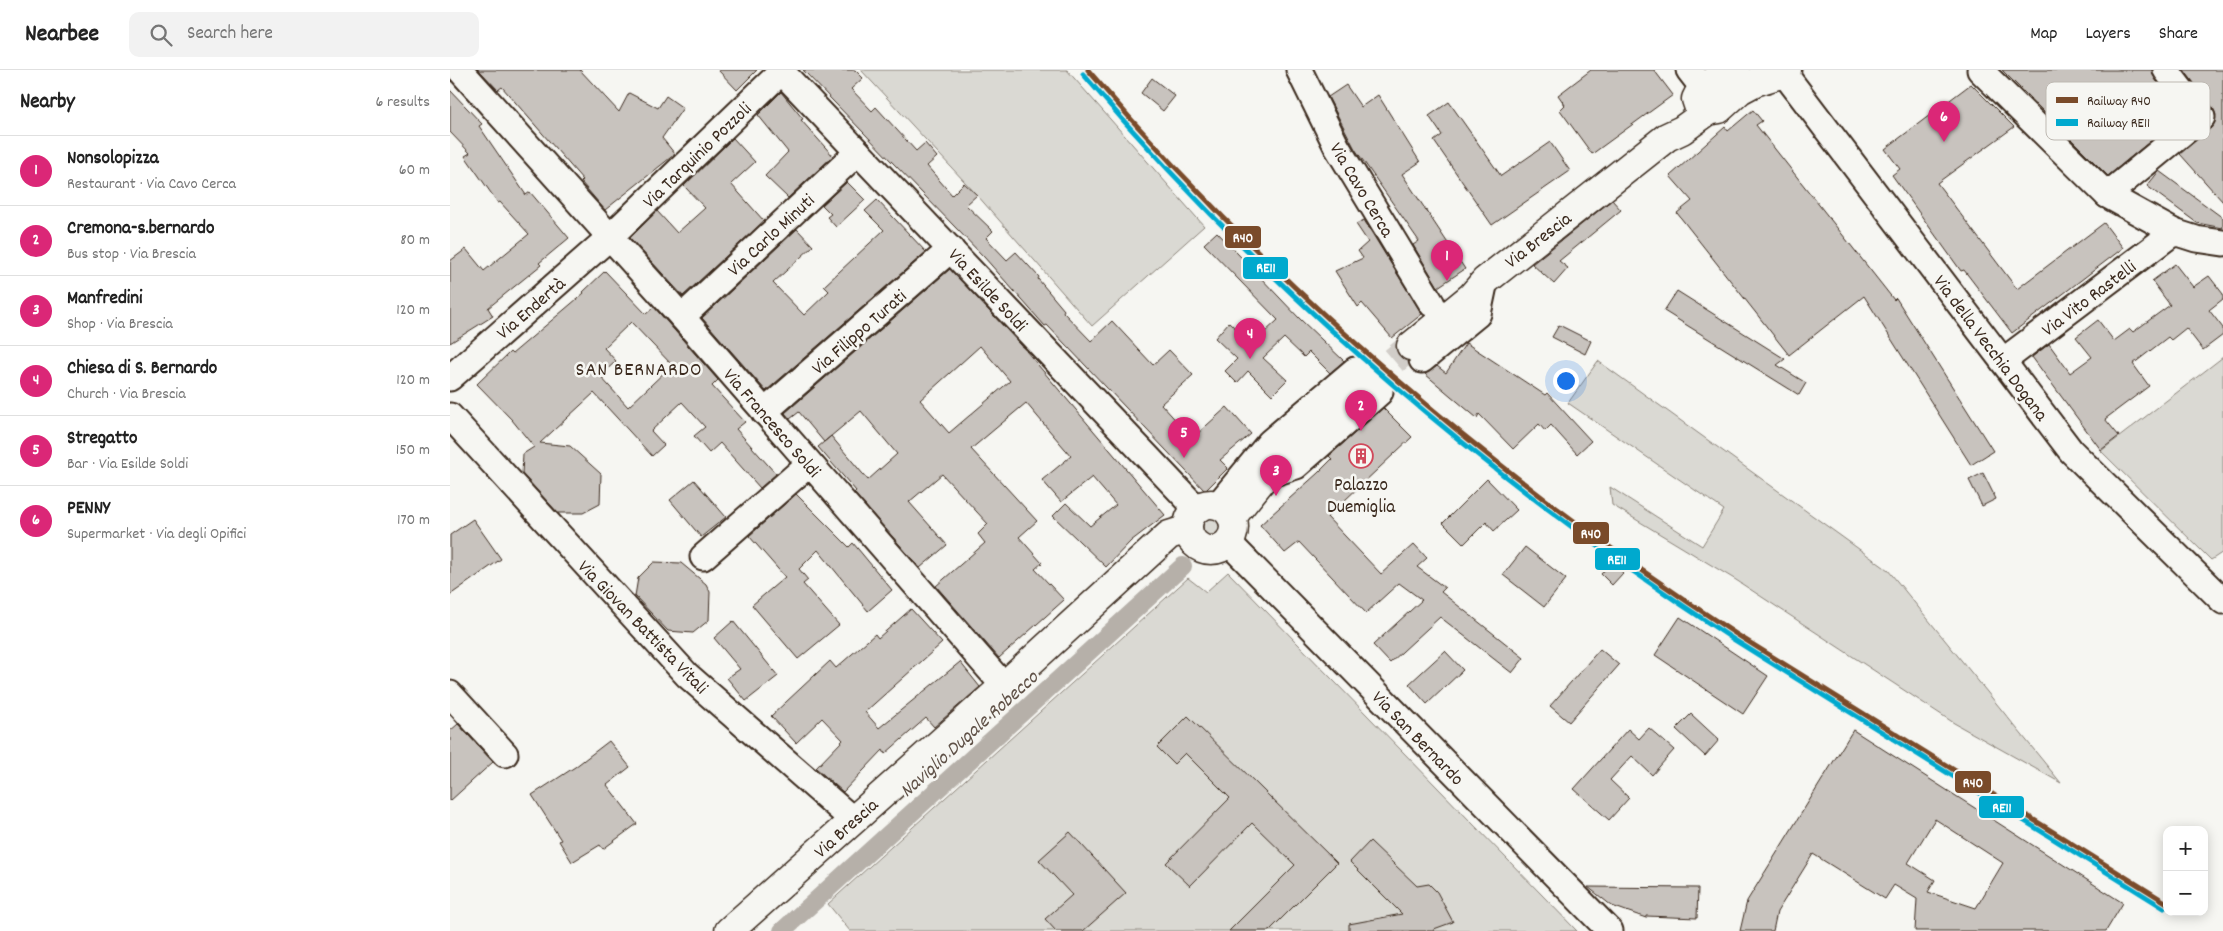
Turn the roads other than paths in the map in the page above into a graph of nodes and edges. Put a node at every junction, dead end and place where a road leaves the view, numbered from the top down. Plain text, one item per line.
1 (460, 70) edge
2 (1299, 70) edge
3 (1735, 70) edge
4 (1980, 70) edge
5 (2166, 70) edge
6 (781, 71) edge
7 (1785, 72) edge
8 (2175, 82) edge
9 (1699, 92) edge
10 (2046, 135) edge
11 (2051, 140) edge
12 (2174, 140) edge
13 (858, 152) junction
14 (2107, 196) junction
15 (2174, 232) junction
16 (611, 236) junction
17 (2223, 243) edge
18 (951, 250) junction
19 (1432, 304) dead end
20 (682, 317) junction
21 (1416, 353) tunnel mouth
22 (2003, 361) junction
23 (450, 378) edge
24 (1362, 388) tunnel mouth
25 (764, 412) junction
26 (450, 416) edge
27 (809, 464) junction
28 (1266, 476) junction
29 (1213, 520) junction
30 (703, 557) dead end
31 (2223, 601) edge
32 (1004, 686) junction
33 (454, 705) edge
34 (505, 754) dead end
35 (854, 820) junction
36 (729, 931) edge
37 (1610, 931) edge

1 - 16 street, Via Francesco Soldi
2 - 19 street, Via Cavo Cerca
3 - 9 main road, Via Brescia
4 - 10 street
5 - 8 street
6 - 13 street, Via Esilde Soldi
6 - 16 street, Via Tarquinio Pozzoli
7 - 9 main road, Via Brescia
7 - 22 street, Via della Vecchia Dogana
9 - 21 main road, Via Brescia
11 - 14 street
12 - 14 street
13 - 18 street, Via Esilde Soldi
13 - 20 street, Via Carlo Minuti
14 - 15 street
15 - 17 street
15 - 22 street, Via Vito Rastelli
16 - 20 street, Via Francesco Soldi
16 - 23 street, Via Endertà
18 - 25 street, Via Filippo Turati
18 - 29 street, Via Esilde Soldi
20 - 25 street, Via Francesco Soldi
22 - 31 street, Via della Vecchia Dogana
24 - 28 main road, Via Brescia
25 - 27 street, Via Francesco Soldi
26 - 35 street, Via Giovan Battista Vitali
27 - 30 street
27 - 32 street, Via Francesco Soldi
28 - 29 main road, Via Brescia
28 - 29 street
29 - 32 main road, Via Brescia
29 - 37 street, Via San Bernardo
32 - 35 main road, Via Brescia
33 - 34 street
35 - 36 main road, Via Brescia

